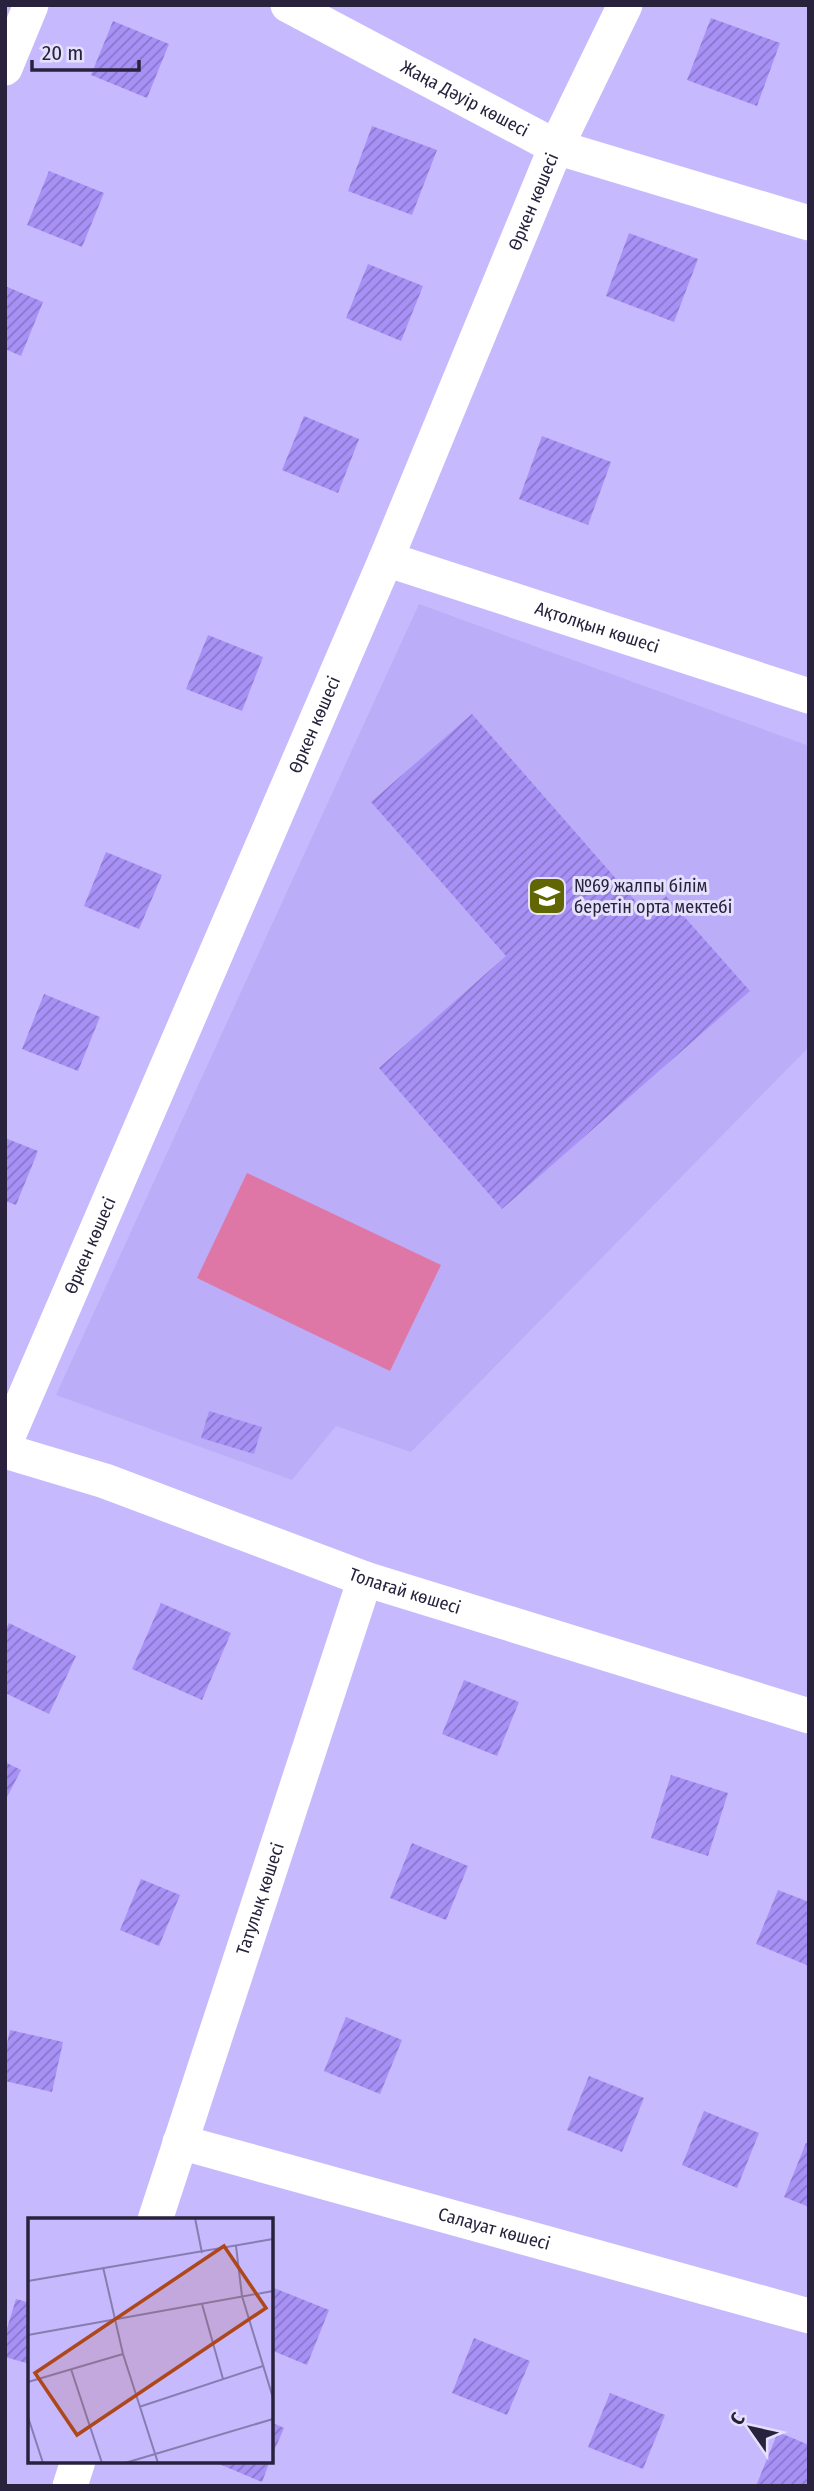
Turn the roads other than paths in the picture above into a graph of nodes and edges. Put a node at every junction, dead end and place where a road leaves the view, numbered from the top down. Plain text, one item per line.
1 (31, 5) edge
2 (288, 5) edge
3 (625, 5) edge
4 (5, 68) edge
5 (556, 147) junction
6 (809, 223) edge
7 (386, 559) junction
8 (809, 696) edge
9 (5, 1443) edge
10 (5, 1451) edge
11 (365, 1579) junction
12 (809, 1716) edge
13 (180, 2142) junction
14 (156, 2218) edge
15 (809, 2316) edge
16 (77, 2463) edge
17 (70, 2486) edge

1 - 4 street
2 - 5 street, Жаңа Дәуір көшесі
3 - 5 street, Өркен көшесі
5 - 6 street, Жаңа Дәуір көшесі
5 - 7 street, Өркен көшесі
7 - 8 street, Ақтолқын көшесі
7 - 9 street, Өркен көшесі
10 - 11 street, Толағай көшесі
11 - 12 street, Толағай көшесі
11 - 13 street, Татулық көшесі
13 - 14 street, Татулық көшесі
13 - 15 street, Салауат көшесі
16 - 17 street

